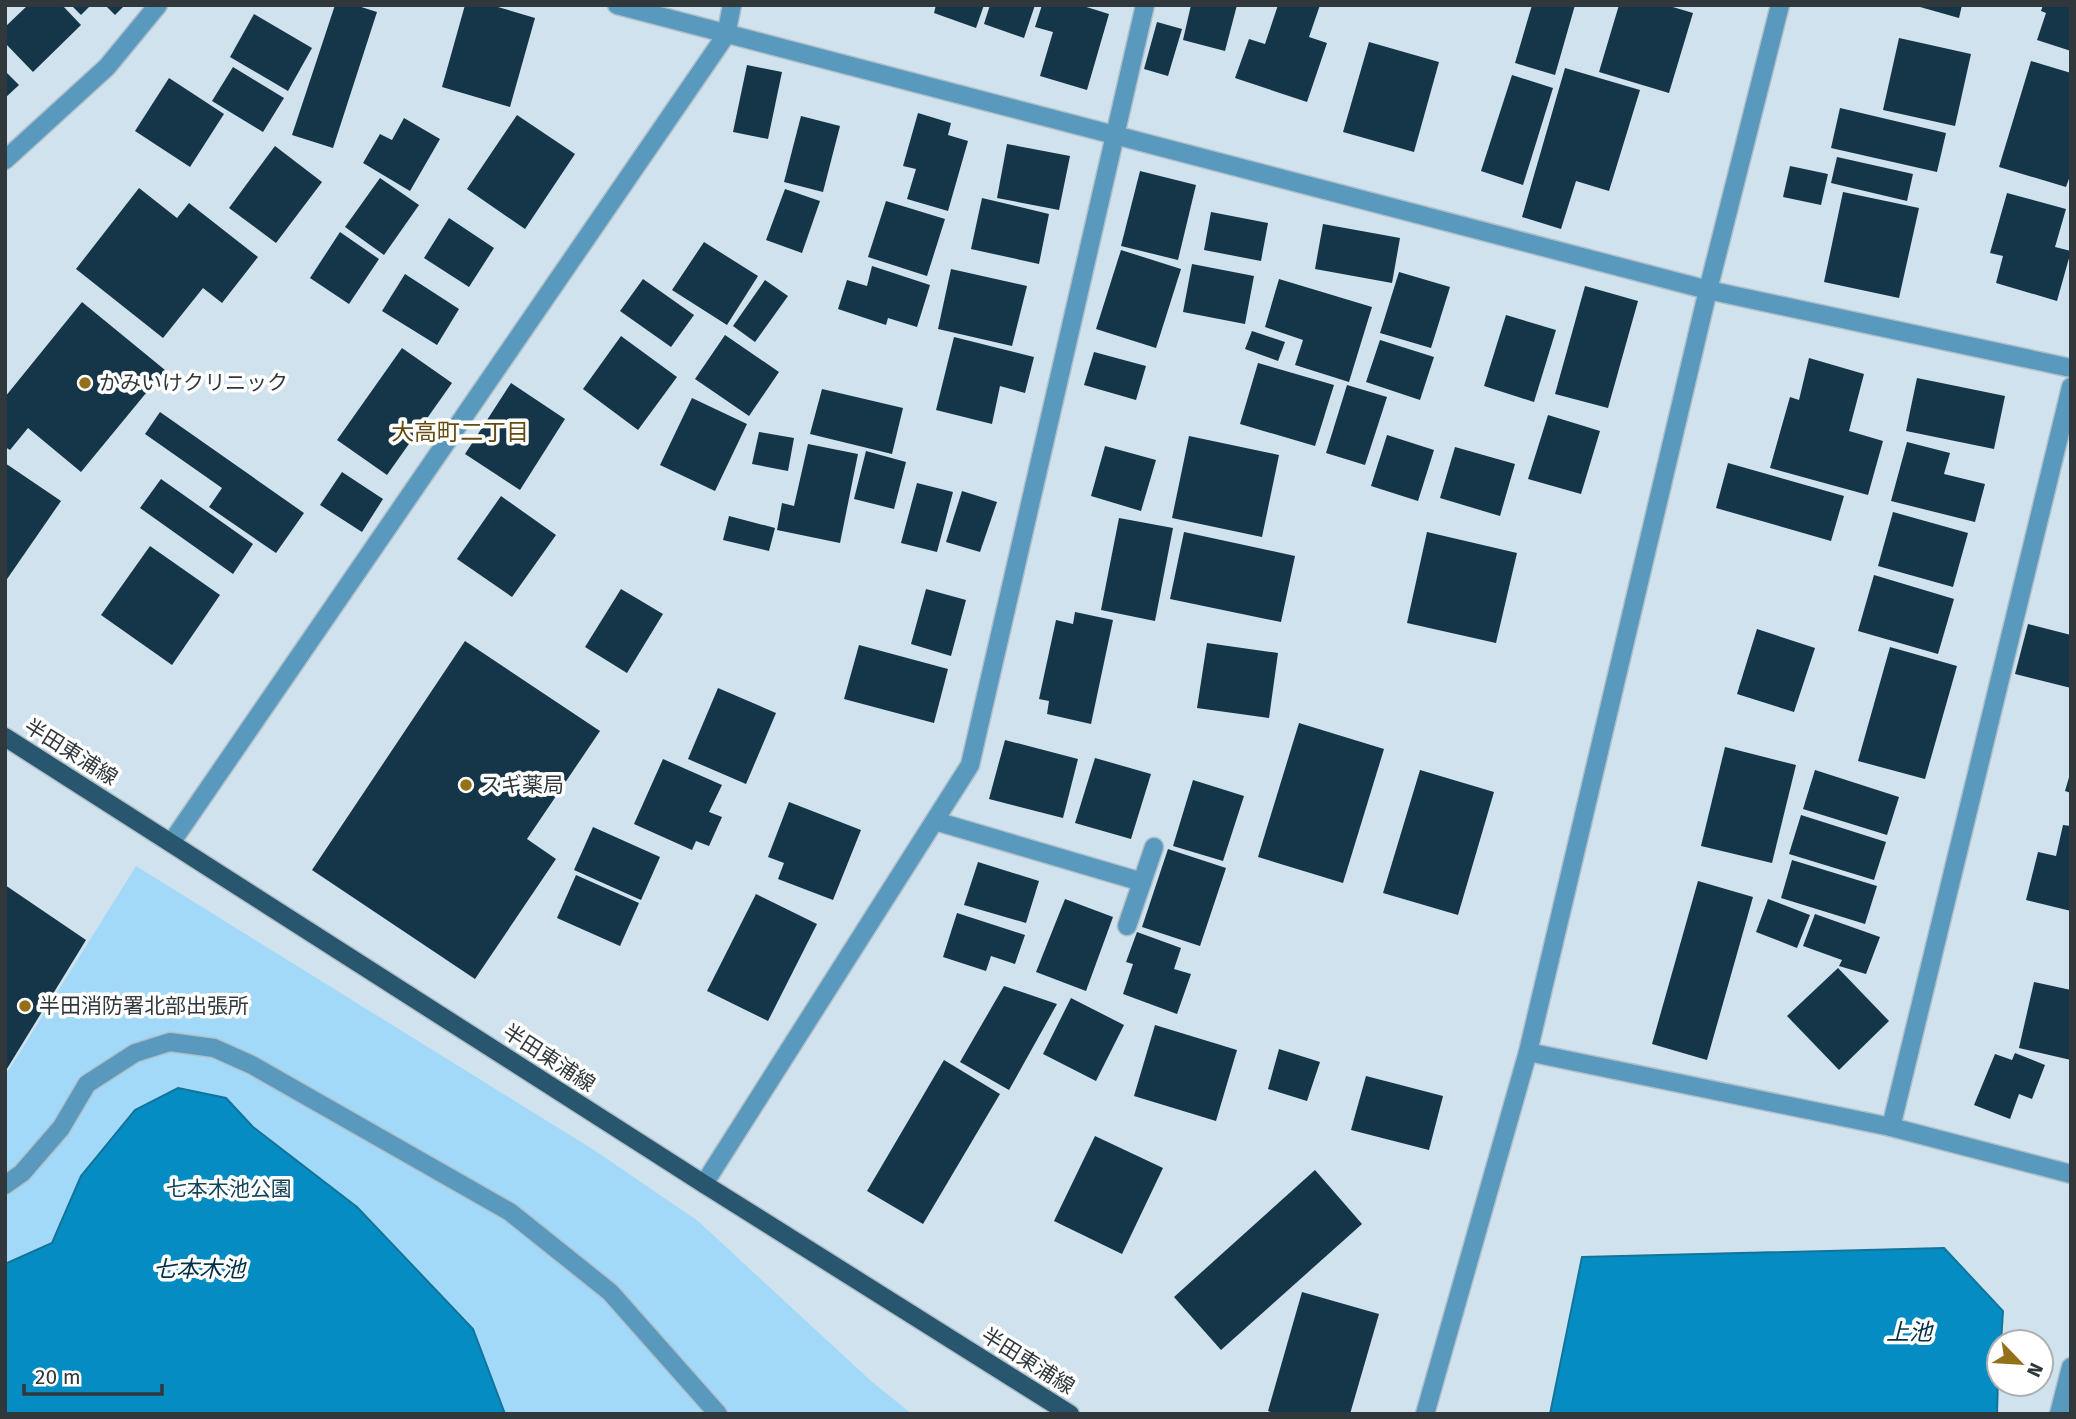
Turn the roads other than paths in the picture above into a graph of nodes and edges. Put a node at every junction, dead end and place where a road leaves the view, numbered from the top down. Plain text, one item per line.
1 (158, 5) edge
2 (617, 5) edge
3 (732, 5) edge
4 (1145, 5) edge
5 (1780, 5) edge
6 (726, 35) junction
7 (1115, 134) junction
8 (5, 160) edge
9 (1708, 290) junction
10 (2071, 368) edge
11 (2071, 387) edge
12 (5, 737) edge
13 (935, 821) junction
14 (172, 843) junction
15 (1154, 847) dead end
16 (1142, 882) junction
17 (1127, 926) dead end
18 (1528, 1052) junction
19 (1891, 1127) junction
20 (2071, 1174) edge
21 (704, 1184) junction
22 (5, 1185) edge
23 (2071, 1367) edge
24 (718, 1414) edge
25 (1070, 1414) edge
26 (1425, 1414) edge
27 (2059, 1414) edge

1 - 8 street
2 - 6 street
3 - 6 street
4 - 7 street
5 - 9 street
6 - 7 street
6 - 14 street
7 - 9 street
7 - 13 street
9 - 10 street
9 - 18 street
11 - 19 street
12 - 14 main road, 半田東浦線
13 - 16 street
13 - 21 street
14 - 21 main road, 半田東浦線
15 - 16 street
16 - 17 street
18 - 19 street
18 - 26 street
19 - 20 street
21 - 25 main road, 半田東浦線
22 - 24 street
23 - 27 street

